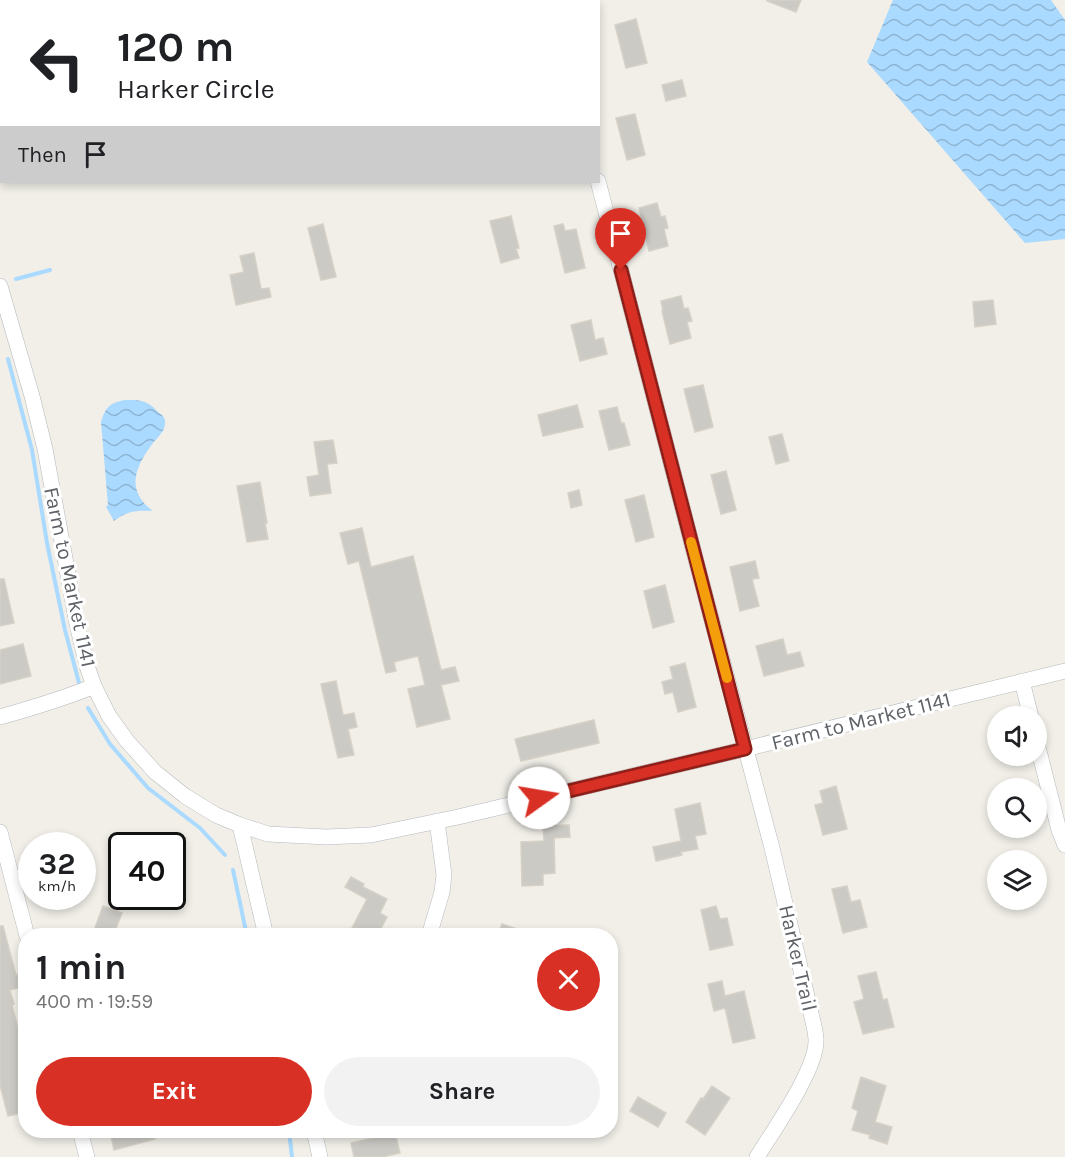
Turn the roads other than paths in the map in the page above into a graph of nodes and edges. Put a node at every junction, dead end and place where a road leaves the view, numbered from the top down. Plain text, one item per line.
1 (599, 183) edge
2 (0, 286) edge
3 (1065, 671) edge
4 (1022, 681) junction
5 (94, 686) junction
6 (1028, 706) edge
7 (0, 717) edge
8 (745, 749) junction
9 (1043, 766) edge
10 (437, 822) junction
11 (240, 825) junction
12 (0, 832) edge
13 (1065, 845) edge
14 (5, 876) edge
15 (24, 928) edge
16 (264, 928) edge
17 (431, 928) edge
18 (82, 1138) edge
19 (316, 1138) edge
20 (87, 1157) edge
21 (320, 1157) edge
22 (757, 1157) edge

1 - 8 street, Harker Trail
2 - 5 street, Farm to Market 1141
3 - 4 street, Farm to Market 1141
4 - 6 street
4 - 8 street, Farm to Market 1141
5 - 7 street
5 - 11 street, Farm to Market 1141
8 - 10 street, Farm to Market 1141
8 - 22 street, Harker Trail
9 - 13 street
10 - 11 street, Farm to Market 1141
10 - 17 street
11 - 16 street
12 - 14 street
14 - 15 street
18 - 20 street
19 - 21 street

